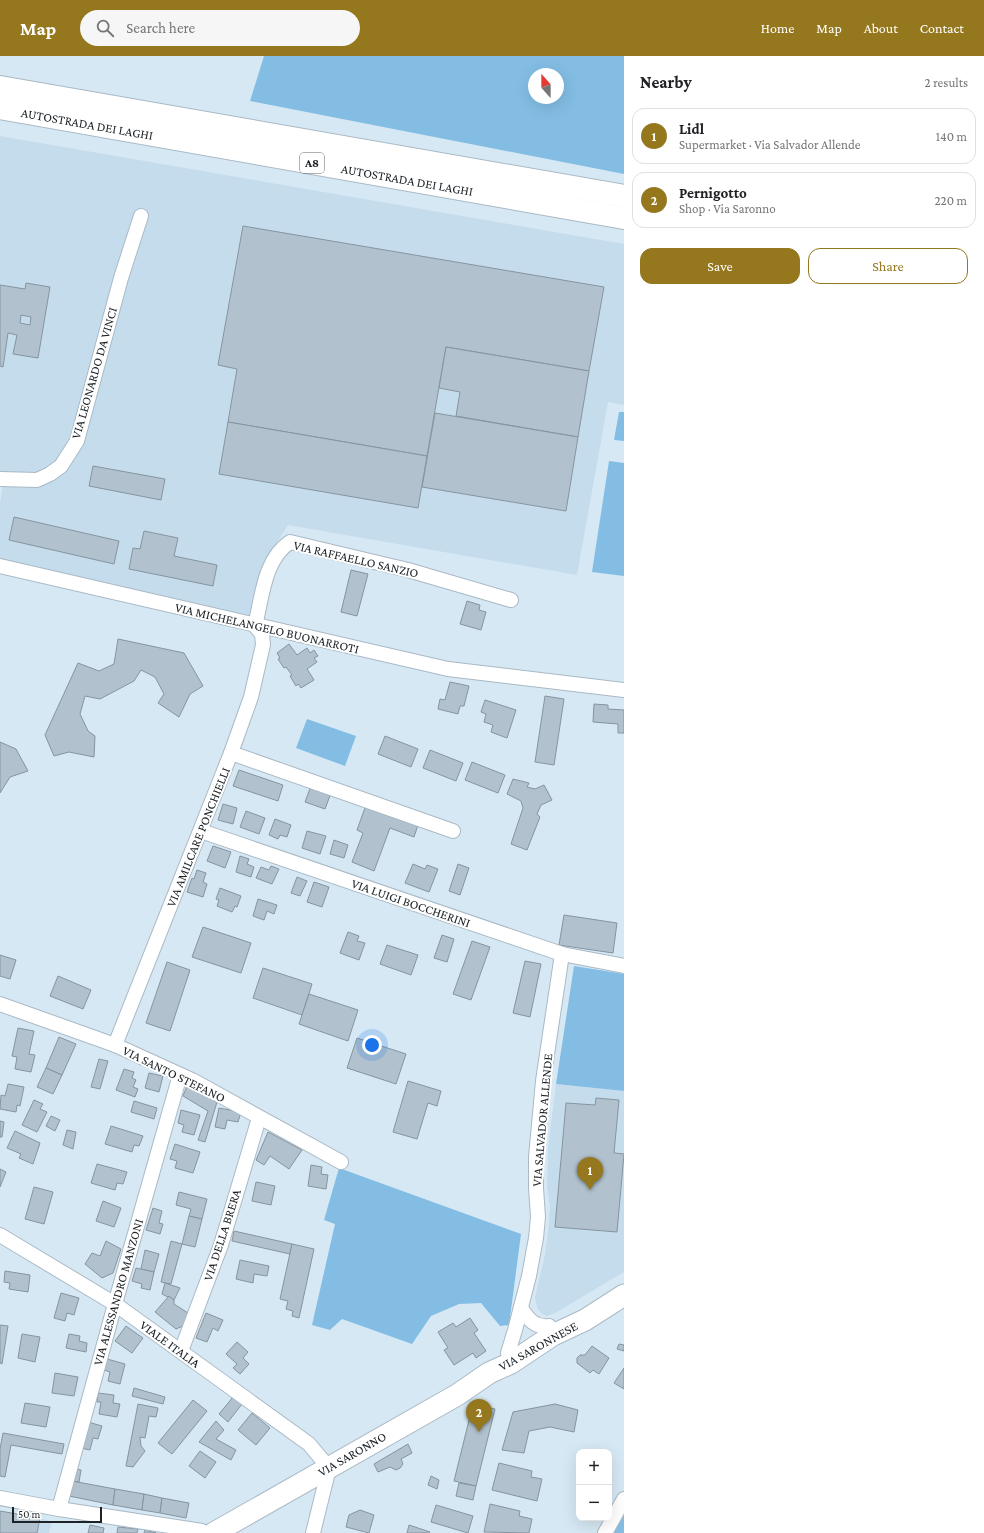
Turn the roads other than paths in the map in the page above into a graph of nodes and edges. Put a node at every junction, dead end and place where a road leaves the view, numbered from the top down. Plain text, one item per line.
1 (0, 87) edge
2 (0, 108) edge
3 (624, 196) edge
4 (141, 216) dead end
5 (624, 218) edge
6 (0, 479) edge
7 (0, 566) edge
8 (511, 600) dead end
9 (255, 626) junction
10 (624, 690) edge
11 (231, 753) junction
12 (201, 831) junction
13 (453, 831) dead end
14 (562, 954) junction
15 (624, 966) edge
16 (0, 1006) edge
17 (115, 1045) junction
18 (180, 1075) junction
19 (259, 1118) junction
20 (341, 1162) dead end
21 (0, 1235) edge
22 (624, 1282) edge
23 (624, 1295) edge
24 (115, 1304) junction
25 (521, 1308) junction
26 (550, 1326) junction
27 (182, 1351) junction
28 (508, 1353) junction
29 (489, 1373) junction
30 (329, 1468) junction
31 (0, 1498) edge
32 (624, 1499) edge
33 (59, 1509) junction
34 (154, 1523) junction
35 (165, 1533) edge
36 (205, 1533) edge
37 (214, 1533) edge
38 (313, 1533) edge
39 (605, 1533) edge

1 - 3 highway, AUTOSTRADA DEI LAGHI / A8
2 - 5 highway, AUTOSTRADA DEI LAGHI / A8
4 - 6 street, VIA LEONARDO DA VINCI
7 - 9 street, VIA MICHELANGELO BUONARROTI
8 - 9 street, VIA RAFFAELLO SANZIO
9 - 10 street, VIA MICHELANGELO BUONARROTI
9 - 11 street, VIA AMILCARE PONCHIELLI
11 - 12 street, VIA AMILCARE PONCHIELLI
11 - 13 street
12 - 14 street, VIA LUIGI BOCCHERINI
12 - 17 street, VIA AMILCARE PONCHIELLI
14 - 15 street, VIA LUIGI BOCCHERINI
14 - 25 street, VIA SALVADOR ALLENDE
16 - 17 street, VIA SANTO STEFANO
17 - 18 street, VIA SANTO STEFANO
18 - 19 street, VIA SANTO STEFANO
18 - 24 street, VIA ALESSANDRO MANZONI
19 - 20 street, VIA SANTO STEFANO
19 - 27 street, VIA DELLA BRERA
21 - 24 street, VIALE ITALIA
22 - 26 main road, VIA SARONNESE
23 - 29 main road, VIA SARONNESE
24 - 27 street, VIALE ITALIA
24 - 33 street, VIA ALESSANDRO MANZONI
25 - 26 street
25 - 28 street, VIA SALVADOR ALLENDE
26 - 28 main road, VIA SARONNESE
27 - 30 street, VIALE ITALIA
28 - 29 main road, VIA SARONNESE
29 - 30 main road, VIA SARONNO
30 - 37 main road, VIA SARONNO
30 - 38 street
31 - 33 street
32 - 39 street
33 - 34 street
34 - 35 street
34 - 36 street

